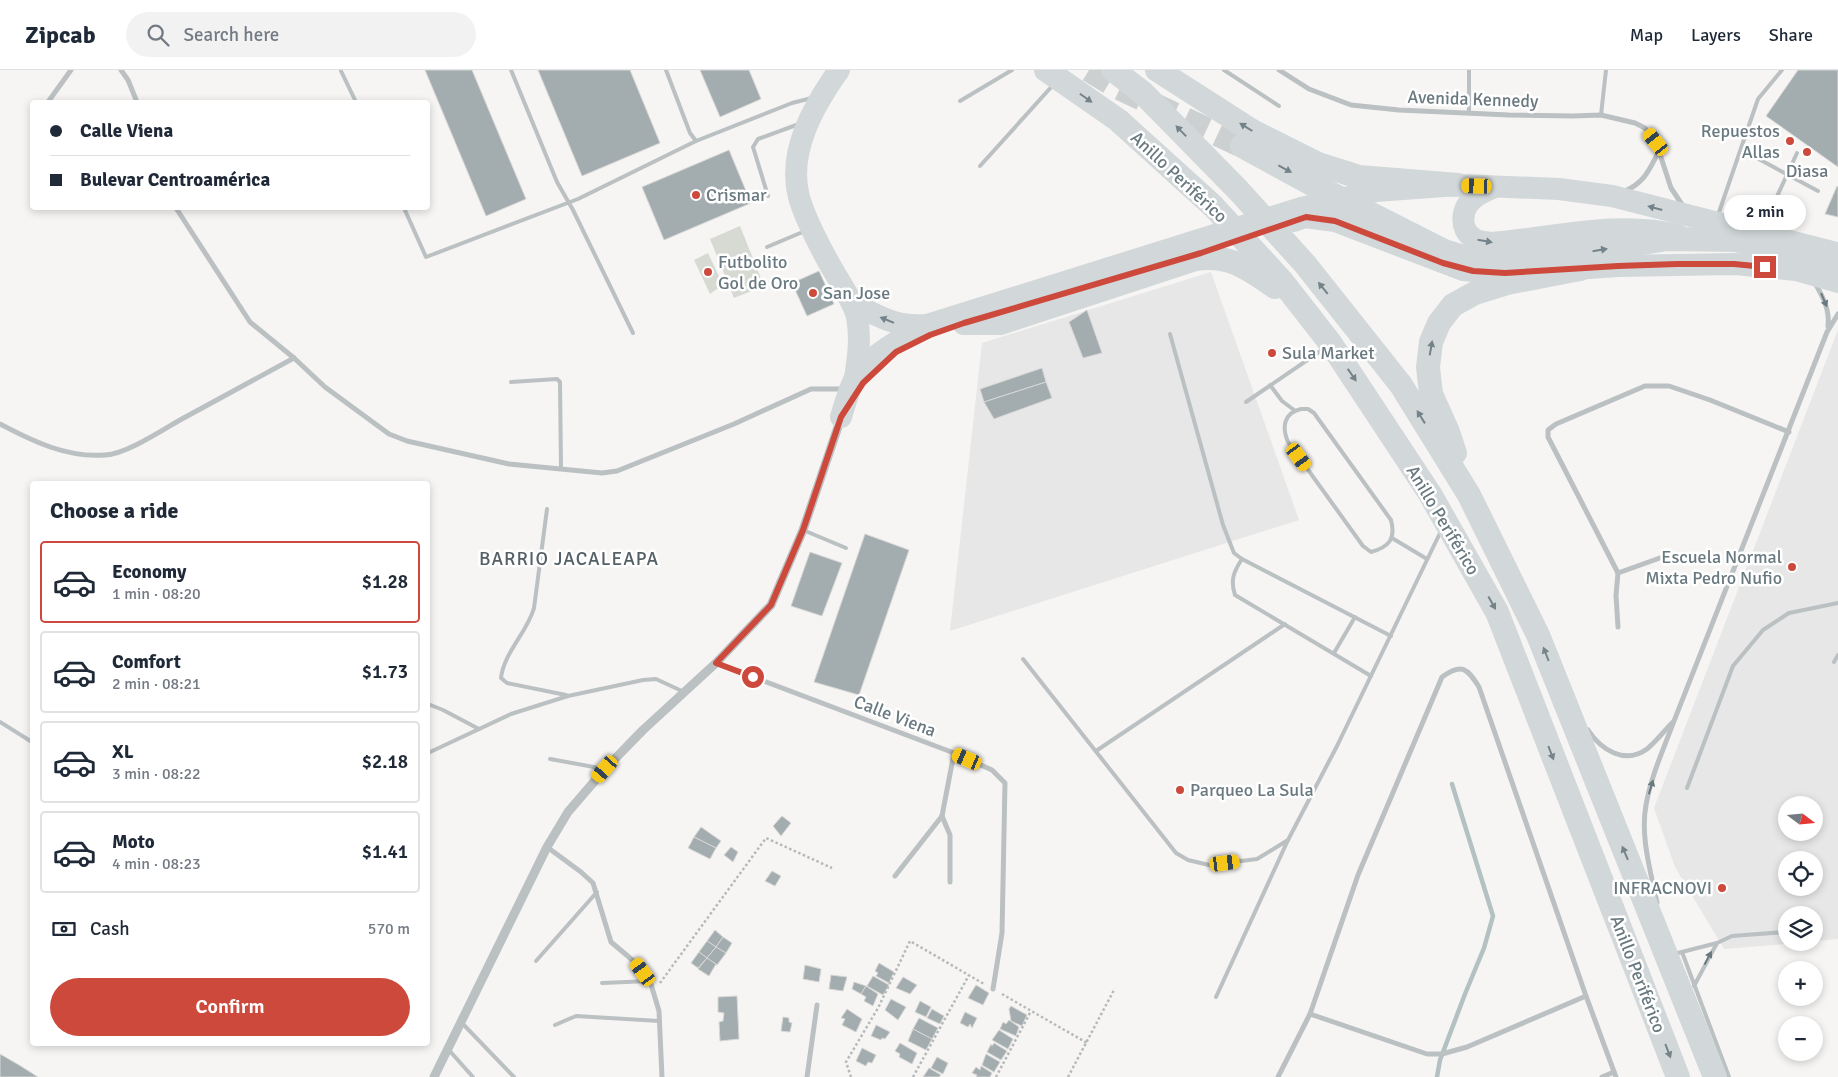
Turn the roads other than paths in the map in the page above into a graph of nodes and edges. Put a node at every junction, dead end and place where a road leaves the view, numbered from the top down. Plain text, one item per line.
1 (72, 70) edge
2 (121, 70) edge
3 (510, 70) edge
4 (666, 70) edge
5 (1012, 70) edge
6 (1113, 70) edge
7 (1157, 70) edge
8 (1224, 70) edge
9 (1279, 70) edge
10 (1469, 70) edge
11 (1606, 70) edge
12 (1782, 70) edge
13 (342, 71) edge
14 (1053, 74) edge
15 (828, 84) edge
16 (50, 100) edge
17 (136, 100) edge
18 (355, 100) edge
19 (960, 101) dead end
20 (1279, 106) dead end
21 (1469, 113) junction
22 (1601, 115) junction
23 (810, 120) junction
24 (696, 141) junction
25 (1242, 146) tunnel mouth
26 (1659, 151) junction
27 (1797, 153) dead end
28 (1755, 157) dead end
29 (980, 166) dead end
30 (1788, 173) junction
31 (1458, 185) junction
32 (1495, 187) junction
33 (1818, 191) dead end
34 (768, 196) dead end
35 (1612, 196) junction
36 (569, 202) junction
37 (177, 210) edge
38 (405, 210) edge
39 (1710, 220) junction
40 (812, 228) junction
41 (1765, 234) junction
42 (767, 247) dead end
43 (1838, 254) edge
44 (1838, 265) edge
45 (1580, 269) junction
46 (1801, 272) junction
47 (1838, 282) edge
48 (852, 303) junction
49 (1301, 304) junction
50 (1838, 314) edge
51 (964, 323) junction
52 (927, 325) junction
53 (1827, 332) junction
54 (633, 333) dead end
55 (1170, 334) dead end
56 (1331, 344) junction
57 (294, 358) junction
58 (511, 382) dead end
59 (852, 383) junction
60 (1270, 385) junction
61 (1246, 402) dead end
62 (1294, 410) junction
63 (841, 417) junction
64 (0, 424) edge
65 (1789, 432) junction
66 (561, 468) junction
67 (1469, 495) junction
68 (547, 509) dead end
69 (1446, 522) junction
70 (803, 530) junction
71 (1392, 538) junction
72 (846, 548) dead end
73 (1671, 554) dead end
74 (1242, 559) junction
75 (1428, 560) junction
76 (1618, 573) junction
77 (1838, 603) edge
78 (1355, 617) junction
79 (1285, 624) junction
80 (1618, 627) dead end
81 (1391, 636) junction
82 (1334, 653) junction
83 (1838, 655) edge
84 (1023, 659) dead end
85 (1834, 662) dead end
86 (716, 663) junction
87 (1371, 676) junction
88 (1558, 686) junction
89 (686, 692) junction
90 (568, 696) junction
91 (430, 705) edge
92 (1574, 710) dead end
93 (1674, 721) junction
94 (0, 722) edge
95 (1585, 726) dead end
96 (479, 729) junction
97 (30, 741) edge
98 (430, 751) edge
99 (1096, 751) junction
100 (954, 753) junction
101 (550, 758) dead end
102 (605, 769) junction
103 (1687, 788) dead end
104 (942, 816) junction
105 (1288, 840) junction
106 (547, 847) junction
107 (895, 876) dead end
108 (950, 882) dead end
109 (597, 892) junction
110 (1658, 909) dead end
111 (1662, 928) dead end
112 (1778, 933) edge
113 (1717, 943) junction
114 (1675, 953) junction
115 (536, 961) dead end
116 (650, 981) junction
117 (602, 983) dead end
118 (993, 989) dead end
119 (1690, 993) junction
120 (1586, 996) junction
121 (1216, 997) dead end
122 (817, 1005) dead end
123 (1310, 1014) junction
124 (659, 1021) junction
125 (461, 1022) junction
126 (555, 1025) dead end
127 (448, 1049) junction
128 (1615, 1074) edge
129 (434, 1077) edge
130 (473, 1077) edge
131 (514, 1077) edge
132 (662, 1077) edge
133 (807, 1077) edge
134 (1278, 1077) edge
135 (1602, 1077) edge
136 (1678, 1077) edge
137 (1715, 1077) edge
138 (1729, 1077) edge

1 - 16 street
2 - 17 street
3 - 36 lane
4 - 24 lane
5 - 19 lane
67 -> 6 highway, Anillo Periférico
31 -> 7 highway
8 - 20 lane
9 - 21 street, Avenida Kennedy
10 - 21 lane
11 - 22 lane
12 - 39 lane
13 - 18 lane
14 - 29 lane
14 -> 49 highway, Anillo Periférico
15 - 23 main road
15 - 24 lane
21 - 22 street, Avenida Kennedy
22 - 26 street, Avenida Kennedy
23 - 34 lane
23 - 40 main road
24 - 36 lane
25 -> 44 highway
26 - 35 street
26 - 39 street, Avenida Kennedy
27 - 30 lane
28 - 30 lane
30 - 33 lane
30 - 41 lane
31 - 32 main road
31 - 52 main road
32 - 35 main road
32 -> 46 main road
39 -> 35 main road
36 - 38 lane
36 - 54 lane
37 - 57 street
39 - 41 main road
40 - 42 lane
40 - 48 main road
41 - 43 main road
45 - 46 main road
45 - 51 main road
67 -> 45 highway
46 - 47 main road
46 -> 53 street
52 -> 48 main road
48 - 59 main road
49 - 51 highway
49 - 56 highway, Anillo Periférico
50 - 53 street
51 - 63 main road
52 - 59 main road
53 - 65 street
55 - 74 lane
56 - 60 lane
56 -> 69 highway, Anillo Periférico
57 - 64 street
57 - 66 street
58 - 66 lane
59 - 63 main road
59 - 66 street
60 - 61 lane
60 - 62 lane
62 - 71 lane
62 - 71 lane
63 - 70 street
65 - 76 street
65 - 93 street
88 -> 67 highway, Anillo Periférico
68 - 90 lane
69 - 75 lane
69 -> 136 highway, Anillo Periférico
70 - 72 lane
70 - 86 street
71 - 75 lane
73 - 76 street
74 - 78 lane
74 - 79 lane
75 - 81 lane
76 - 80 street
77 - 103 lane
78 - 81 lane
78 - 82 lane
79 - 82 lane
79 - 99 lane
81 - 87 lane
82 - 87 lane
83 - 85 lane
84 - 99 lane
86 - 89 street
86 - 100 street, Calle Viena
87 - 105 lane
88 - 92 street
114 -> 88 highway, Anillo Periférico
89 - 90 lane
89 - 102 street
90 - 96 lane
91 - 96 lane
93 - 95 street
110 -> 93 street
94 - 97 lane
96 - 98 lane
99 - 105 lane
100 - 104 street
100 - 118 street, Calle Viena
101 - 102 lane
102 - 106 street
104 - 107 street
104 - 108 street
105 - 121 lane
106 - 109 street
106 - 125 street
109 - 115 lane
109 - 116 street
111 - 114 street
112 - 113 lane
113 - 114 lane
119 -> 113 lane
114 - 119 highway, Anillo Periférico
116 - 117 lane
116 - 124 street
119 - 137 highway, Anillo Periférico
119 - 138 lane
120 - 123 street
120 - 123 street
120 - 128 street
122 - 133 street
123 - 134 street
124 - 126 lane
124 - 132 street
125 - 127 street
125 - 131 lane
127 - 129 street
127 - 130 lane
128 - 135 street

